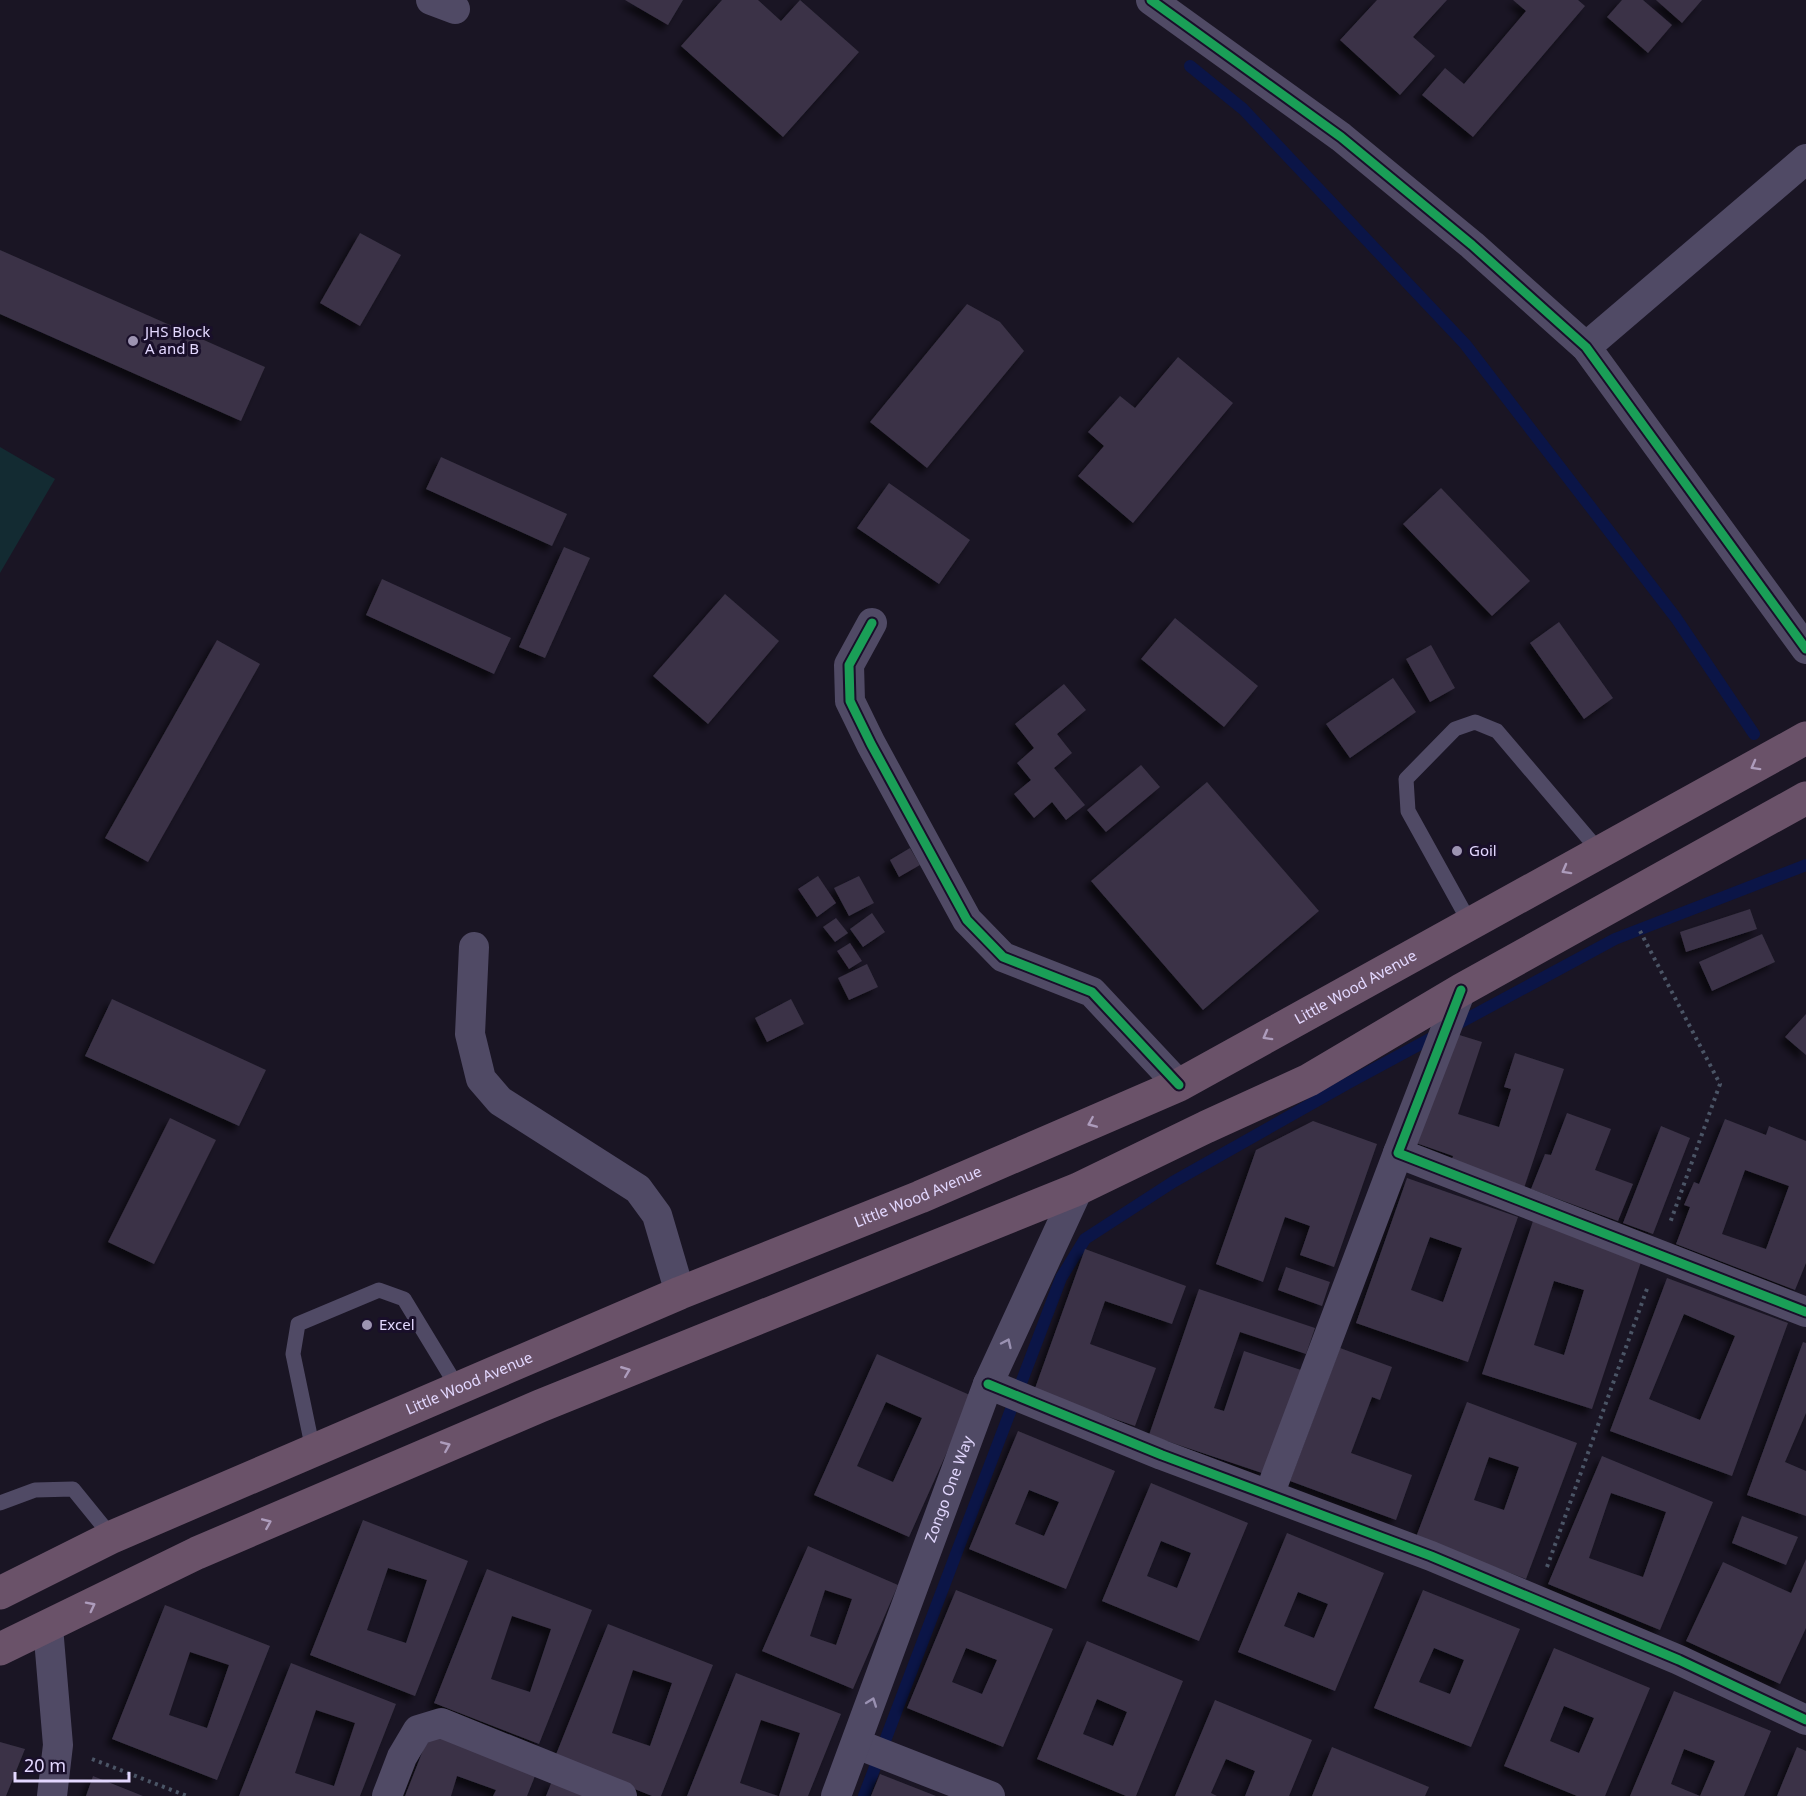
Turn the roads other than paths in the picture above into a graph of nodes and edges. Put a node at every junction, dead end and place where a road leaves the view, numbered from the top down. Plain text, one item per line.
1 (1150, 0) edge
2 (1806, 159) edge
3 (1586, 347) junction
4 (872, 623) dead end
5 (1806, 650) edge
6 (1806, 738) edge
7 (1806, 798) edge
8 (1600, 852) junction
9 (1470, 923) junction
10 (474, 947) dead end
11 (1461, 990) junction
12 (1179, 1085) junction
13 (1398, 1153) junction
14 (1078, 1190) junction
15 (680, 1293) junction
16 (1806, 1312) edge
17 (988, 1384) junction
18 (458, 1388) junction
19 (313, 1450) junction
20 (1269, 1495) junction
21 (0, 1503) edge
22 (112, 1537) junction
23 (0, 1593) edge
24 (48, 1627) junction
25 (0, 1649) edge
26 (1806, 1720) edge
27 (857, 1744) junction
28 (52, 1796) edge
29 (387, 1796) edge
30 (622, 1796) edge
31 (836, 1796) edge
32 (990, 1796) edge

1 - 3 street
2 - 3 street
3 - 5 street
4 - 12 street
6 -> 8 highway, Little Wood Avenue
7 - 11 highway
8 -> 9 highway, Little Wood Avenue
8 - 9 lane
9 -> 12 highway, Little Wood Avenue
10 - 15 street
11 - 13 street
11 - 14 highway
12 -> 15 highway, Little Wood Avenue
13 - 16 street
13 - 20 street
17 -> 14 street, Zongo One Way
24 -> 14 highway
15 - 18 highway, Little Wood Avenue
17 - 20 street
27 -> 17 street, Zongo One Way
18 - 19 highway, Little Wood Avenue
18 - 19 lane
19 - 22 highway, Little Wood Avenue
20 - 26 street
21 - 22 lane
22 - 23 highway, Little Wood Avenue
24 - 25 highway
24 - 28 street
27 - 31 street, Zongo One Way
27 - 32 street
29 - 30 street

